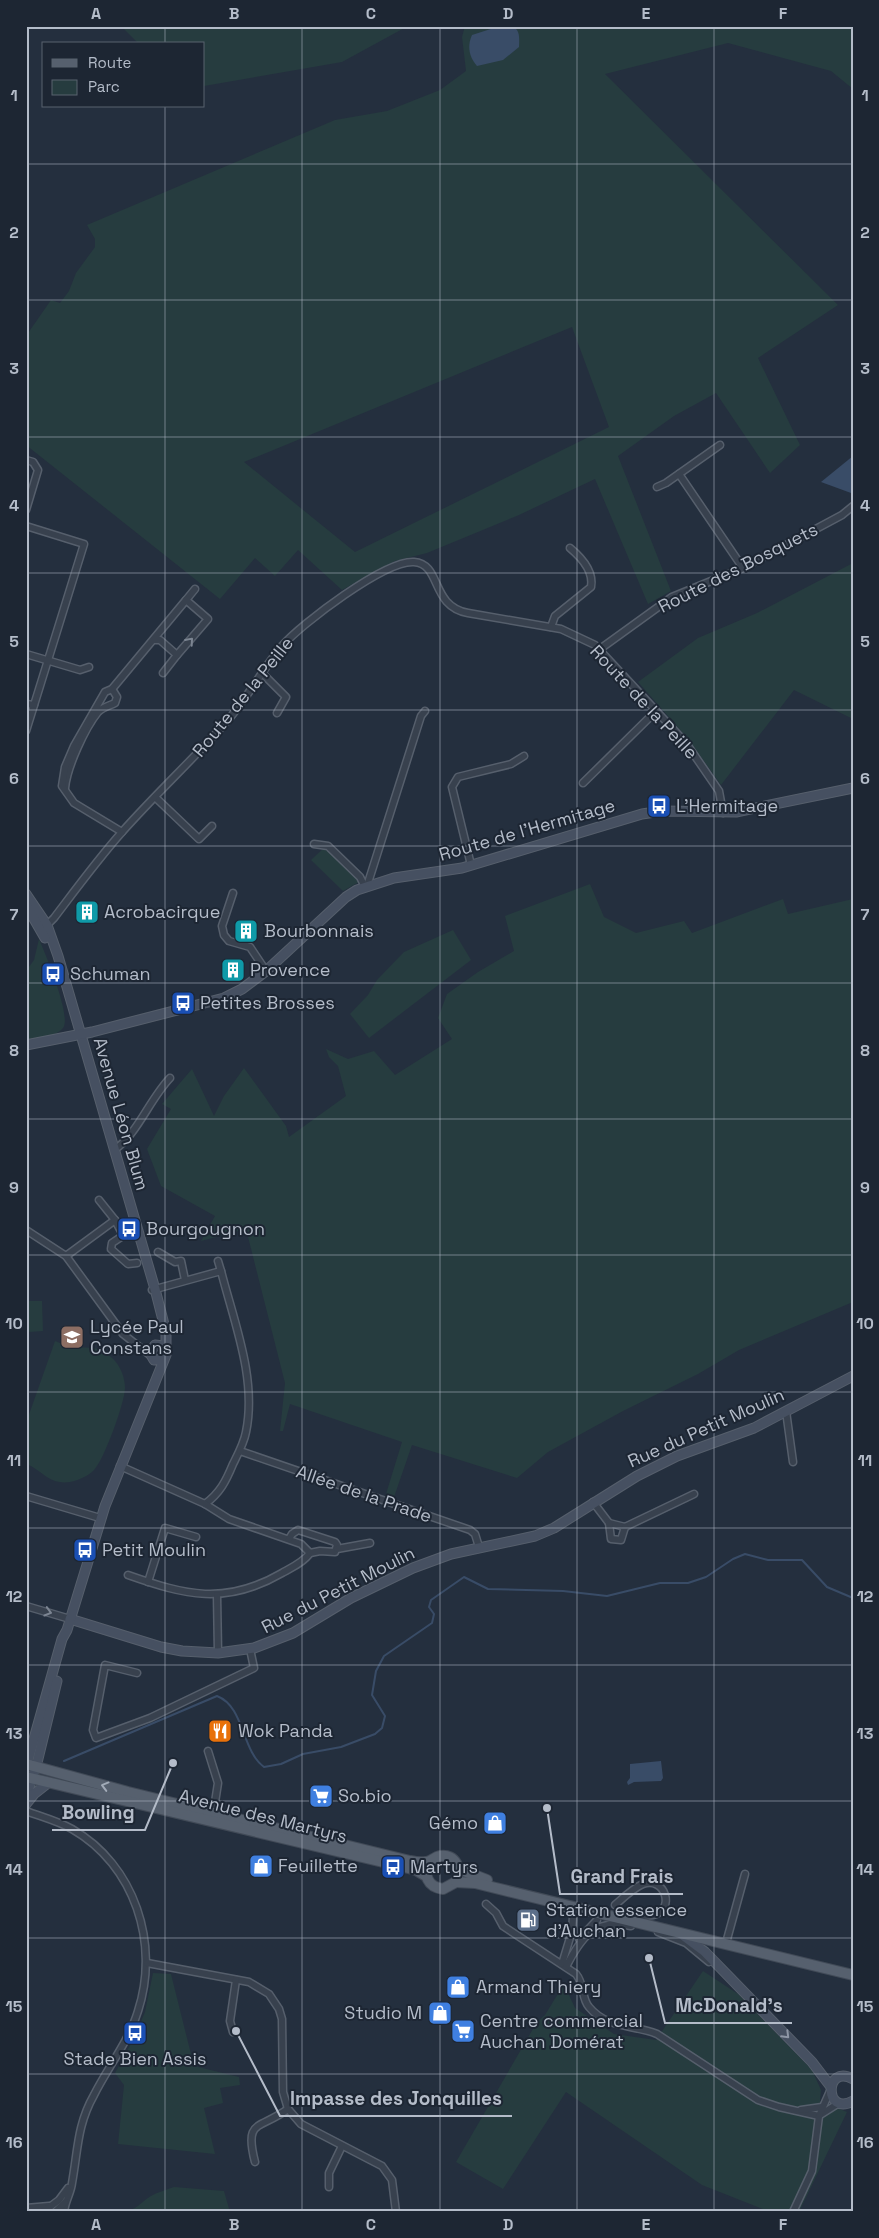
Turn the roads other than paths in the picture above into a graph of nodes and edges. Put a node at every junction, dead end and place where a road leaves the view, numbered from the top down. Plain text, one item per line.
1 (720, 445) dead end
2 (26, 460) edge
3 (679, 474) junction
4 (657, 487) dead end
5 (853, 506) edge
6 (26, 510) edge
7 (26, 526) edge
8 (570, 548) dead end
9 (744, 568) junction
10 (195, 589) dead end
11 (186, 600) junction
12 (551, 627) junction
13 (153, 640) junction
14 (600, 649) junction
15 (26, 654) edge
16 (177, 655) junction
17 (48, 660) junction
18 (89, 667) dead end
19 (163, 673) dead end
20 (262, 673) junction
21 (112, 690) junction
22 (26, 704) edge
23 (34, 705) junction
24 (656, 710) junction
25 (425, 711) dead end
26 (277, 713) dead end
27 (26, 731) edge
28 (524, 756) dead end
29 (583, 783) dead end
30 (853, 788) edge
31 (65, 791) junction
32 (155, 797) junction
33 (723, 813) junction
34 (212, 826) dead end
35 (122, 832) junction
36 (314, 844) dead end
37 (471, 865) junction
38 (366, 886) junction
39 (233, 893) dead end
40 (26, 894) edge
41 (26, 905) edge
42 (44, 927) junction
43 (266, 971) junction
44 (78, 1035) junction
45 (26, 1045) edge
46 (170, 1078) dead end
47 (114, 1150) junction
48 (99, 1200) dead end
49 (115, 1220) junction
50 (26, 1230) edge
51 (158, 1252) dead end
52 (66, 1256) junction
53 (218, 1261) dead end
54 (137, 1264) dead end
55 (221, 1271) junction
56 (185, 1280) junction
57 (154, 1290) junction
58 (135, 1343) junction
59 (155, 1345) junction
60 (166, 1348) junction
61 (153, 1359) junction
62 (164, 1359) junction
63 (853, 1376) edge
64 (155, 1386) junction
65 (786, 1411) junction
66 (240, 1450) junction
67 (793, 1462) dead end
68 (120, 1466) junction
69 (694, 1494) dead end
70 (26, 1496) edge
71 (593, 1502) junction
72 (205, 1504) junction
73 (100, 1518) junction
74 (609, 1523) junction
75 (625, 1527) junction
76 (196, 1537) dead end
77 (289, 1539) junction
78 (370, 1544) dead end
79 (479, 1547) junction
80 (337, 1549) junction
81 (310, 1554) junction
82 (128, 1575) dead end
83 (148, 1582) junction
84 (217, 1595) junction
85 (26, 1606) edge
86 (70, 1619) junction
87 (250, 1649) junction
88 (218, 1653) junction
89 (137, 1673) dead end
90 (208, 1751) dead end
91 (29, 1766) edge
92 (29, 1778) edge
93 (48, 1783) junction
94 (26, 1804) edge
95 (212, 1816) junction
96 (430, 1862) junction
97 (459, 1869) junction
98 (745, 1874) dead end
99 (426, 1876) junction
100 (456, 1882) junction
101 (515, 1892) junction
102 (486, 1904) dead end
103 (615, 1905) dead end
104 (625, 1914) junction
105 (597, 1920) dead end
106 (675, 1930) junction
107 (727, 1941) junction
108 (576, 1948) junction
109 (147, 1963) junction
110 (564, 1966) junction
111 (853, 1970) edge
112 (853, 1975) edge
113 (236, 1980) junction
114 (747, 1995) junction
115 (234, 2032) dead end
116 (851, 2076) edge
117 (830, 2088) junction
118 (853, 2101) edge
119 (839, 2103) junction
120 (822, 2106) junction
121 (288, 2109) junction
122 (800, 2111) junction
123 (819, 2116) junction
124 (342, 2146) junction
125 (255, 2162) dead end
126 (73, 2180) junction
127 (329, 2187) dead end
128 (26, 2208) edge
129 (58, 2210) edge
130 (44, 2212) edge
131 (396, 2212) edge
132 (793, 2212) edge

1 - 3 street
2 - 6 street
3 - 4 street
3 - 9 street
5 - 9 street, Route des Bosquets
7 - 17 street
8 - 12 street
9 - 14 street, Route des Bosquets
10 - 11 street
11 - 13 street
16 -> 11 street
12 - 14 street, Route de la Peille
12 - 20 street, Route de la Peille
13 - 16 street
13 - 21 street
14 - 24 street, Route de la Peille
15 - 17 street
16 - 19 street
17 - 18 street
17 - 23 street
20 - 26 street
20 - 32 street, Route de la Peille
21 - 31 street
21 - 31 street
22 - 23 street
23 - 27 street
24 - 29 street
24 - 33 street, Route de la Peille
25 - 38 street
28 - 37 street
30 - 33 street, Route de l'Hermitage
31 - 35 street
32 - 34 street
32 - 35 street, Route de la Peille
33 - 37 street, Route de l'Hermitage
35 - 42 street, Route de la Peille
36 - 38 street
37 - 38 street, Route de l'Hermitage
38 - 43 street, Route de l'Hermitage
39 - 43 street
40 - 42 street, Avenue Léon Blum
41 - 42 street, Avenue Léon Blum
42 - 44 street, Avenue Léon Blum
43 - 44 street, Route de l'Hermitage
44 - 45 street, Route de l'Hermitage
44 - 47 street, Avenue Léon Blum
44 - 57 street, Avenue Léon Blum
46 - 47 street
47 - 57 street, Avenue Léon Blum
48 - 49 street
49 - 52 street
49 - 54 street
50 - 52 street
51 - 56 street
52 - 58 street
53 - 55 street
55 - 56 street
55 - 66 street
56 - 57 street
57 - 59 street, Avenue Léon Blum
57 - 60 street, Avenue Léon Blum
58 - 59 street
58 - 61 street
59 - 60 street
59 - 61 street, Avenue Léon Blum
60 - 62 street, Avenue Léon Blum
61 - 62 street
61 - 64 street, Avenue Léon Blum
62 - 64 street, Avenue Léon Blum
63 - 65 street, Rue du Petit Moulin
64 - 68 street, Avenue Léon Blum
65 - 67 street
65 - 71 street, Rue du Petit Moulin
66 - 72 street
66 - 79 street, Allée de la Prade
68 - 72 street
68 - 73 street, Avenue Léon Blum
69 - 75 street
70 - 73 street
71 - 74 street
71 - 79 street, Rue du Petit Moulin
72 - 77 street
73 - 86 street, Avenue Léon Blum
74 - 75 street
74 - 75 street
76 - 83 street
77 - 80 street
77 - 81 street
78 - 80 street
79 - 87 street, Rue du Petit Moulin
80 - 81 street
81 - 84 street
82 - 83 street
83 - 84 street
84 - 88 street
85 -> 86 street
86 - 88 street, Rue du Petit Moulin
86 - 91 street, Avenue Léon Blum
87 - 88 street, Rue du Petit Moulin
87 - 89 street
90 - 95 street
91 - 92 street, Avenue Léon Blum
95 -> 91 main road, Avenue des Martyrs
92 - 93 main road, Avenue des Martyrs
92 - 94 street, Avenue Léon Blum
93 - 94 street
93 - 95 main road, Avenue des Martyrs
94 - 109 street
95 - 96 main road, Avenue des Martyrs
95 - 99 main road, Avenue des Martyrs
96 - 97 main road
96 - 99 main road
97 - 100 main road
97 - 104 main road
98 - 107 street
99 - 100 main road
100 - 101 main road
101 - 106 main road
101 - 110 street
102 - 110 street
103 - 104 street
104 - 107 main road
105 - 108 street
106 - 107 main road
106 - 114 street
107 - 111 main road
107 - 112 main road
108 - 110 street
108 - 114 street
109 - 113 street
109 - 126 street
110 - 122 street
113 - 115 street
113 - 121 street
114 -> 117 street
116 - 117 street
117 - 119 street
117 - 120 street
118 - 119 street
119 - 123 street
120 - 122 street
120 - 123 street
121 - 124 street
121 - 125 street
122 - 123 street
123 - 132 street
124 - 127 street
124 - 131 street
126 - 129 street
126 - 129 street
128 - 129 street
129 - 130 street

